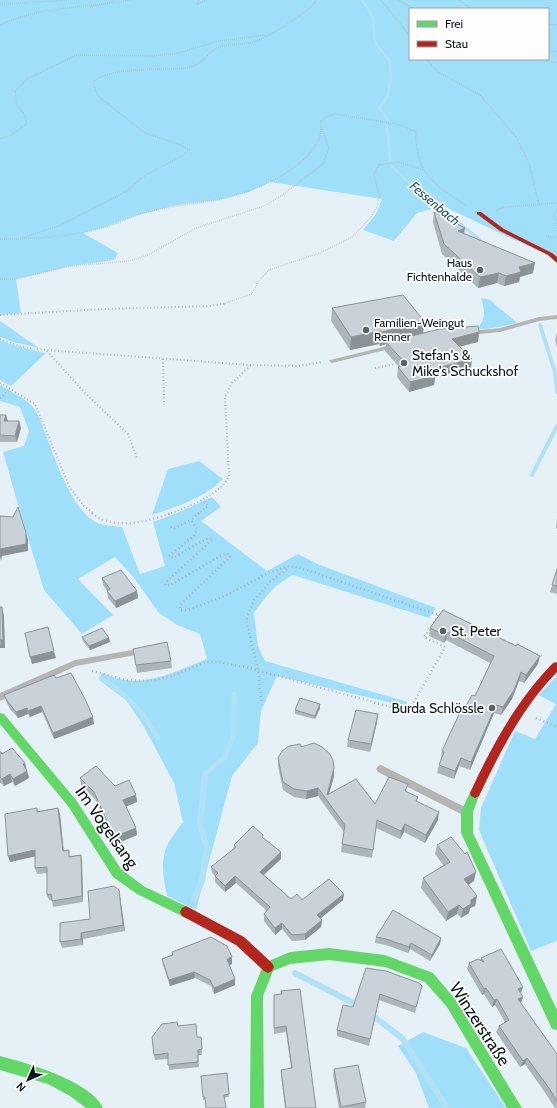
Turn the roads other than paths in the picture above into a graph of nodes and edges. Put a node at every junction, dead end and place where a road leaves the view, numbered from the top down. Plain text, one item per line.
1 (479, 213) road end
2 (557, 261) edge
3 (557, 317) edge
4 (462, 333) edge
5 (400, 345) edge
6 (332, 361) road end
7 (138, 652) edge
8 (557, 666) edge
9 (0, 697) edge
10 (0, 717) edge
11 (381, 769) dead end
12 (467, 812) junction
13 (268, 967) junction
14 (557, 1024) edge
15 (0, 1063) edge
16 (96, 1108) edge
17 (257, 1108) edge
18 (515, 1108) edge

1 - 2 street
3 - 4 lane
5 - 6 lane
7 - 9 lane
8 - 12 street
10 - 13 street, Im Vogelsang
11 - 12 lane
12 - 14 street
13 - 17 street
13 - 18 street, Winzerstraße
15 - 16 street

